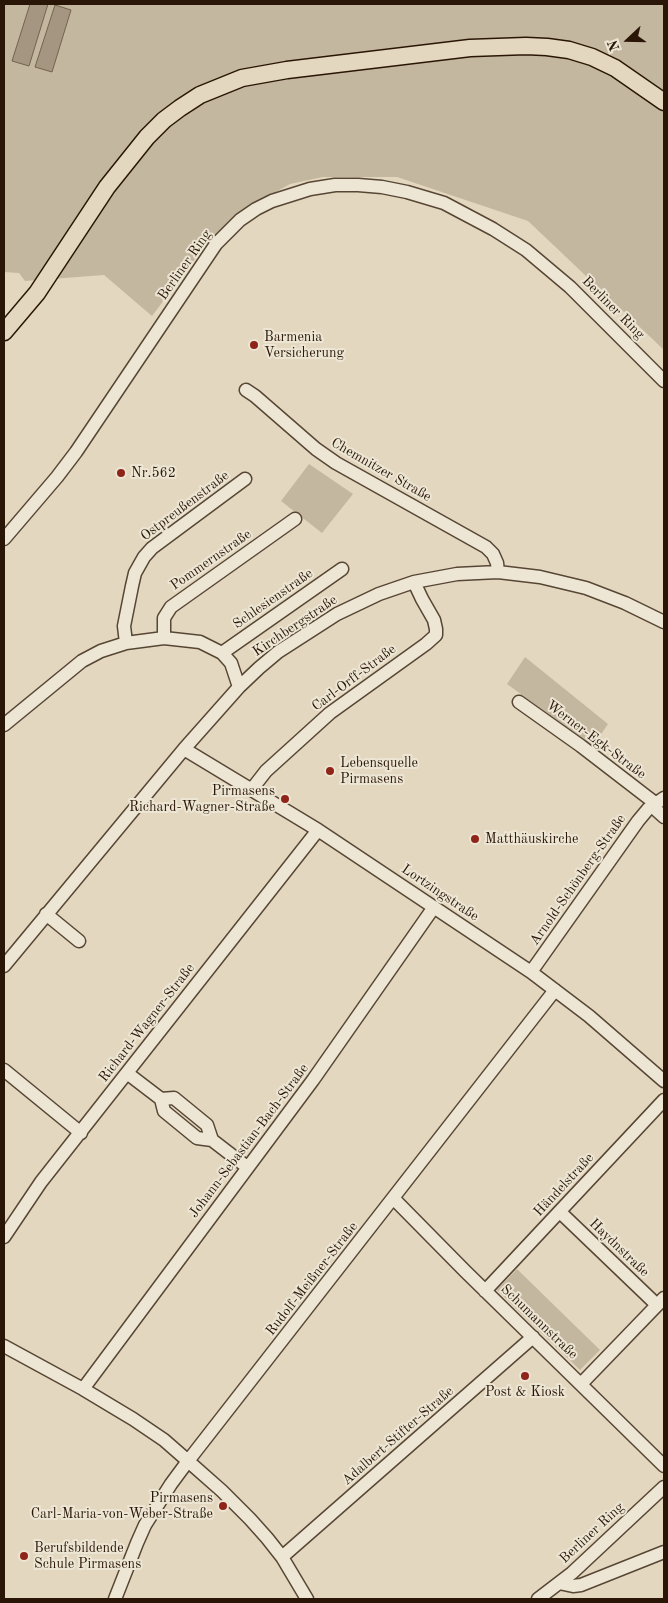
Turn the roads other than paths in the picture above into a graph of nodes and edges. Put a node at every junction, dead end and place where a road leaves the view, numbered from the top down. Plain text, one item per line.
1 (664, 102) edge
2 (4, 332) edge
3 (664, 381) edge
4 (246, 390) dead end
5 (245, 479) dead end
6 (295, 519) dead end
7 (4, 539) edge
8 (342, 569) dead end
9 (498, 572) junction
10 (414, 582) junction
11 (664, 622) edge
12 (164, 638) junction
13 (126, 643) junction
14 (222, 653) junction
15 (239, 687) junction
16 (519, 702) dead end
17 (4, 725) edge
18 (184, 750) junction
19 (252, 789) junction
20 (657, 802) edge
21 (664, 816) edge
22 (318, 830) junction
23 (434, 907) junction
24 (46, 914) junction
25 (79, 940) dead end
26 (4, 966) edge
27 (531, 972) junction
28 (555, 990) junction
29 (4, 1070) edge
30 (127, 1073) junction
31 (664, 1081) edge
32 (664, 1100) edge
33 (81, 1133) junction
34 (247, 1167) junction
35 (394, 1198) junction
36 (560, 1212) junction
37 (4, 1237) edge
38 (485, 1291) junction
39 (661, 1302) edge
40 (533, 1337) junction
41 (4, 1346) edge
42 (581, 1384) junction
43 (83, 1389) junction
44 (188, 1461) junction
45 (664, 1466) edge
46 (664, 1487) edge
47 (664, 1552) edge
48 (282, 1557) junction
49 (559, 1584) junction
50 (115, 1599) edge
51 (307, 1599) edge
52 (538, 1599) edge

1 - 2 main road
3 - 7 street, Berliner Ring
4 - 9 street, Chemnitzer Straße
5 - 13 street, Ostpreußenstraße
6 - 12 street, Pommernstraße
8 - 14 street, Schlesienstraße
9 - 10 street, Kirchbergstraße
9 - 11 street, Kirchbergstraße
10 - 15 street, Kirchbergstraße
10 - 19 street, Carl-Orff-Straße
12 - 13 street
12 - 14 street
13 - 17 street
14 - 15 street
15 - 18 street, Kirchbergstraße
16 - 20 street, Werner-Egk-Straße
18 - 19 street, Lortzingstraße
18 - 24 street, Kirchbergstraße
19 - 22 street, Lortzingstraße
20 - 21 street
20 - 27 street, Arnold-Schönberg-Straße
22 - 23 street, Lortzingstraße
22 - 30 street, Richard-Wagner-Straße
23 - 27 street, Lortzingstraße
23 - 34 street, Johann-Sebastian-Bach-Straße
24 - 25 street
24 - 26 street, Kirchbergstraße
27 - 28 street, Lortzingstraße
28 - 31 street, Lortzingstraße
28 - 35 street, Rudolf-Meißner-Straße
29 - 33 street
30 - 33 street, Richard-Wagner-Straße
30 - 34 street
32 - 36 street, Händelstraße
33 - 37 street, Richard-Wagner-Straße
34 - 43 street, Johann-Sebastian-Bach-Straße
35 - 38 street, Schumannstraße
35 - 44 street, Rudolf-Meißner-Straße
36 - 38 street, Händelstraße
36 - 39 street, Haydnstraße
38 - 40 street, Schumannstraße
39 - 42 street
40 - 42 street, Schumannstraße
40 - 48 street, Adalbert-Stifter-Straße
41 - 43 street
42 - 45 street, Schumannstraße
43 - 44 street
44 - 48 street
44 - 50 street, Rudolf-Meißner-Straße
46 - 49 street, Berliner Ring
47 - 49 street
48 - 51 street
49 - 52 street, Berliner Ring

